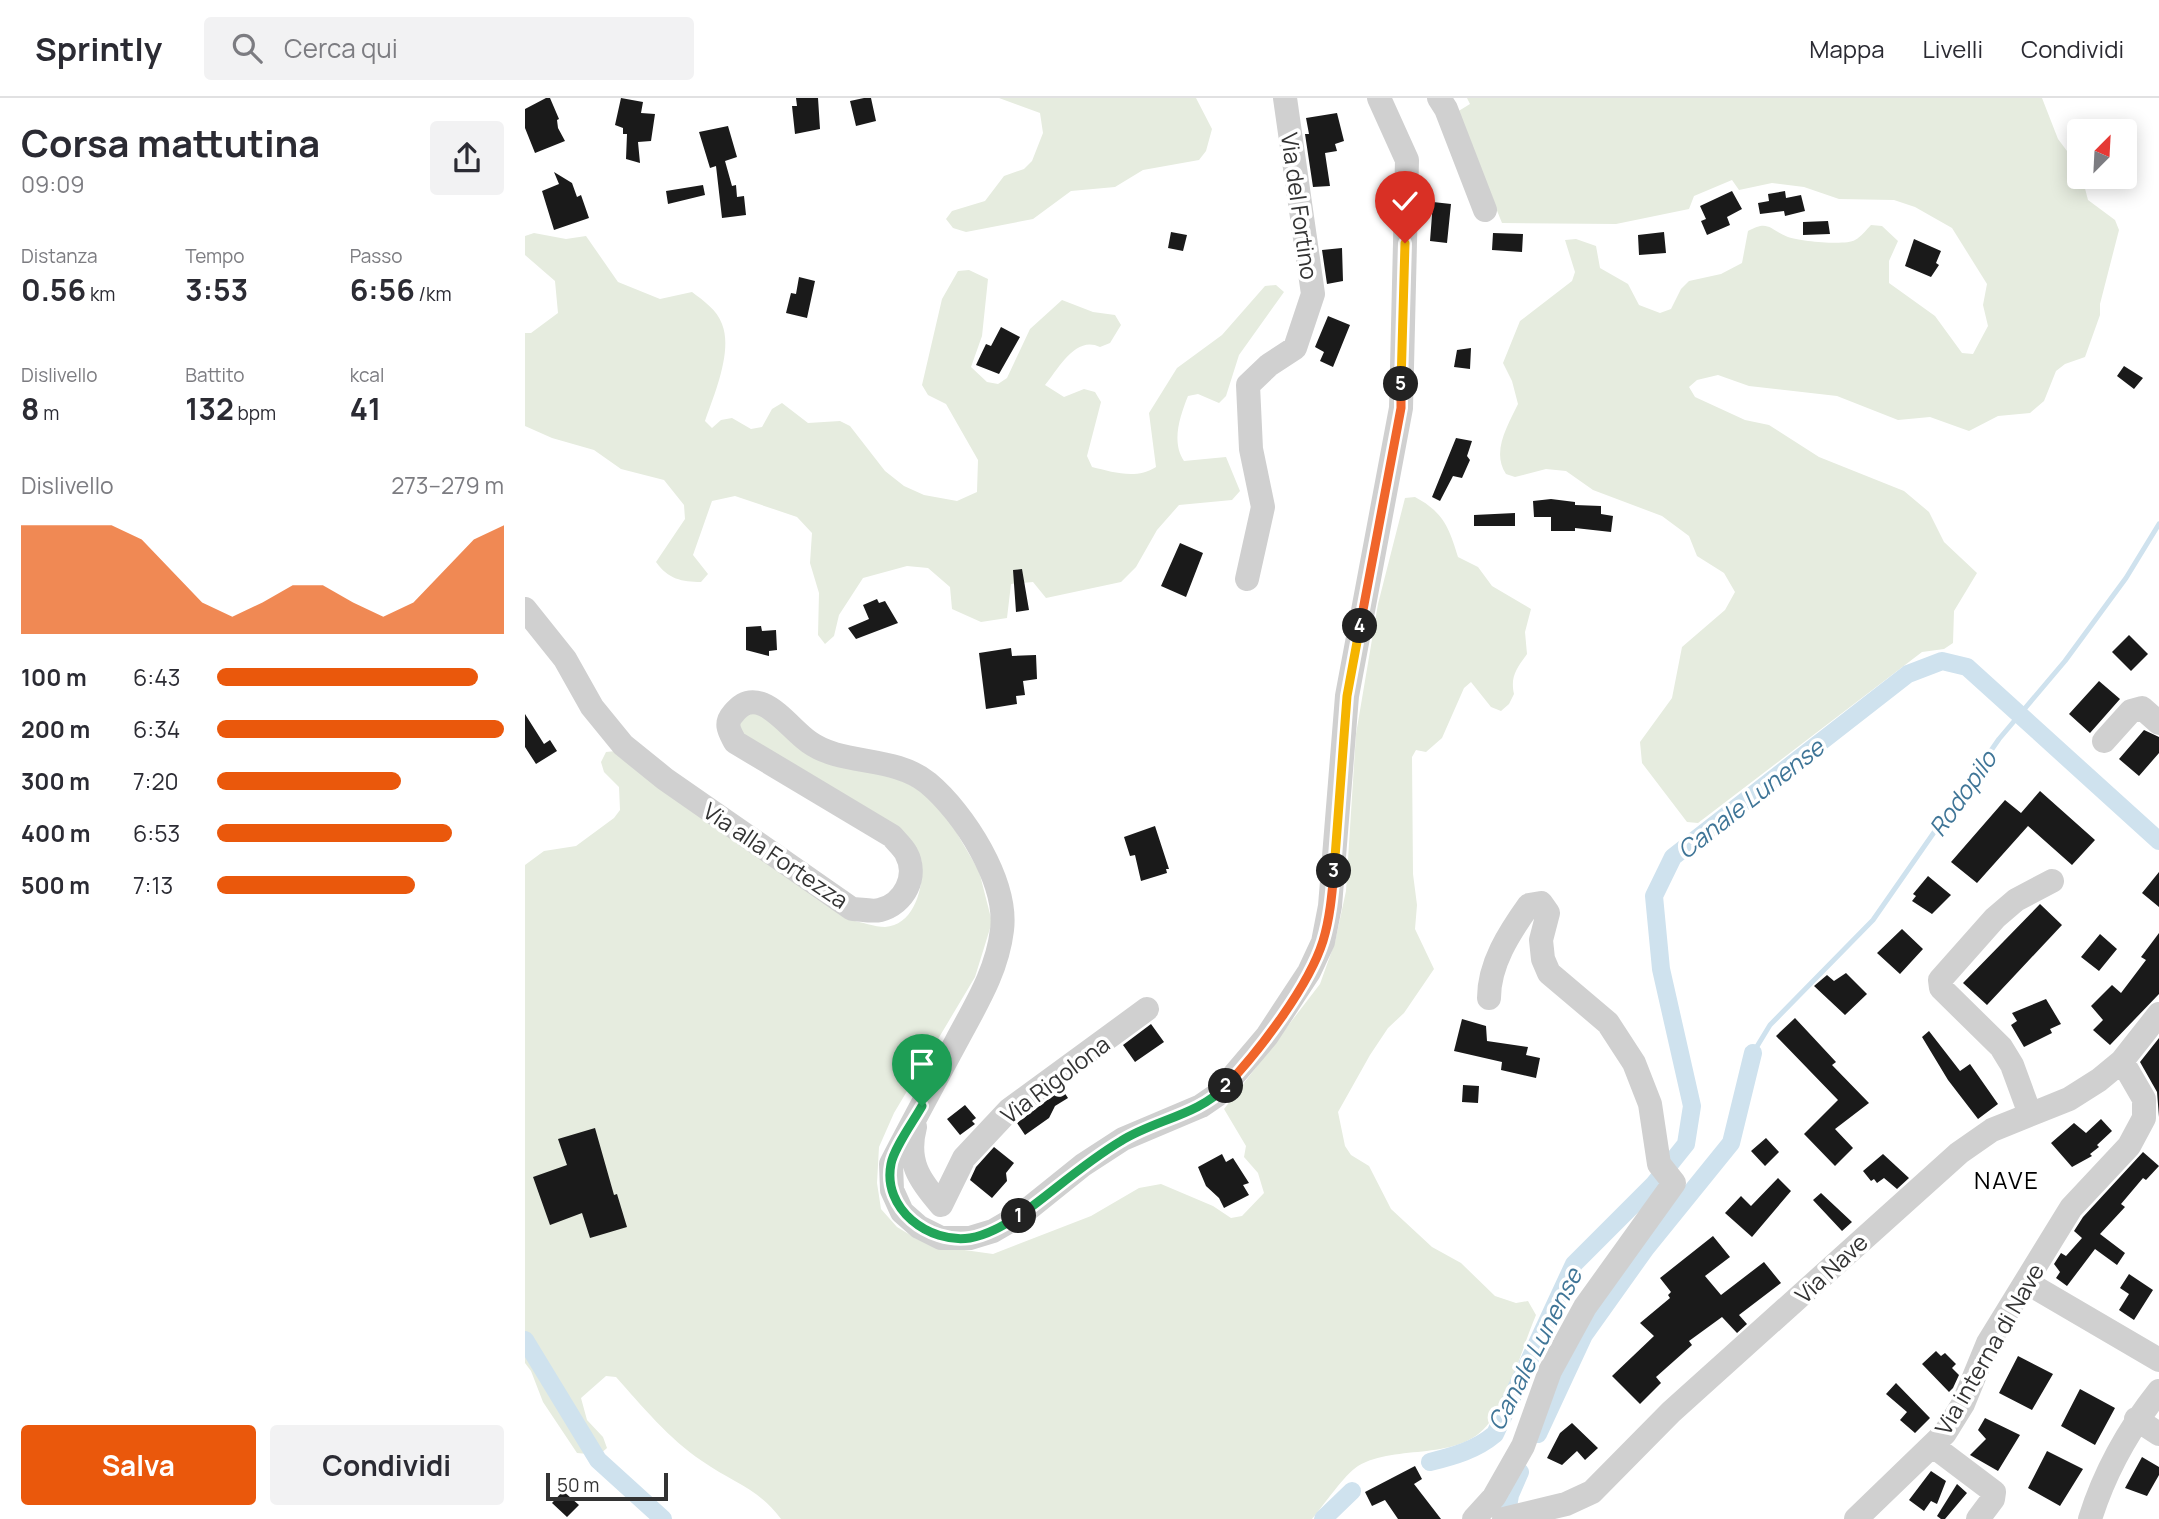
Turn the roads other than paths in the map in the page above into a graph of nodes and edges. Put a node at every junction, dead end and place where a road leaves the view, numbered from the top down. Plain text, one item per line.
1 (1285, 98) edge
2 (1379, 98) edge
3 (1439, 98) edge
4 (1485, 210) dead end
5 (1247, 579) dead end
6 (525, 609) edge
7 (2159, 723) edge
8 (2104, 741) dead end
9 (2052, 881) dead end
10 (1489, 998) dead end
11 (1147, 1009) dead end
12 (2159, 1014) edge
13 (2122, 1061) junction
14 (922, 1106) junction
15 (2030, 1114) junction
16 (2026, 1282) junction
17 (2159, 1360) edge
18 (2159, 1391) edge
19 (2136, 1419) junction
20 (2159, 1434) edge
21 (1933, 1446) junction
22 (1546, 1515) edge
23 (1512, 1517) edge
24 (1475, 1519) edge
25 (1856, 1519) edge
26 (1978, 1519) edge
27 (2090, 1519) edge

1 - 5 street, Via del Fortino
2 - 14 street, Via alla Fortezza
3 - 4 street
6 - 14 street, Via alla Fortezza
7 - 8 street
9 - 15 street
10 - 24 street
11 - 14 street, Via Rigolona
12 - 13 street, Via Nave
13 - 15 street, Via Nave
13 - 16 street, Via interna di Nave
15 - 22 street, Via Nave
16 - 17 street
16 - 21 street, Via interna di Nave
18 - 19 street
19 - 20 street
19 - 27 street
21 - 25 street, Via interna di Nave
21 - 26 street
22 - 23 street, Via Nave

